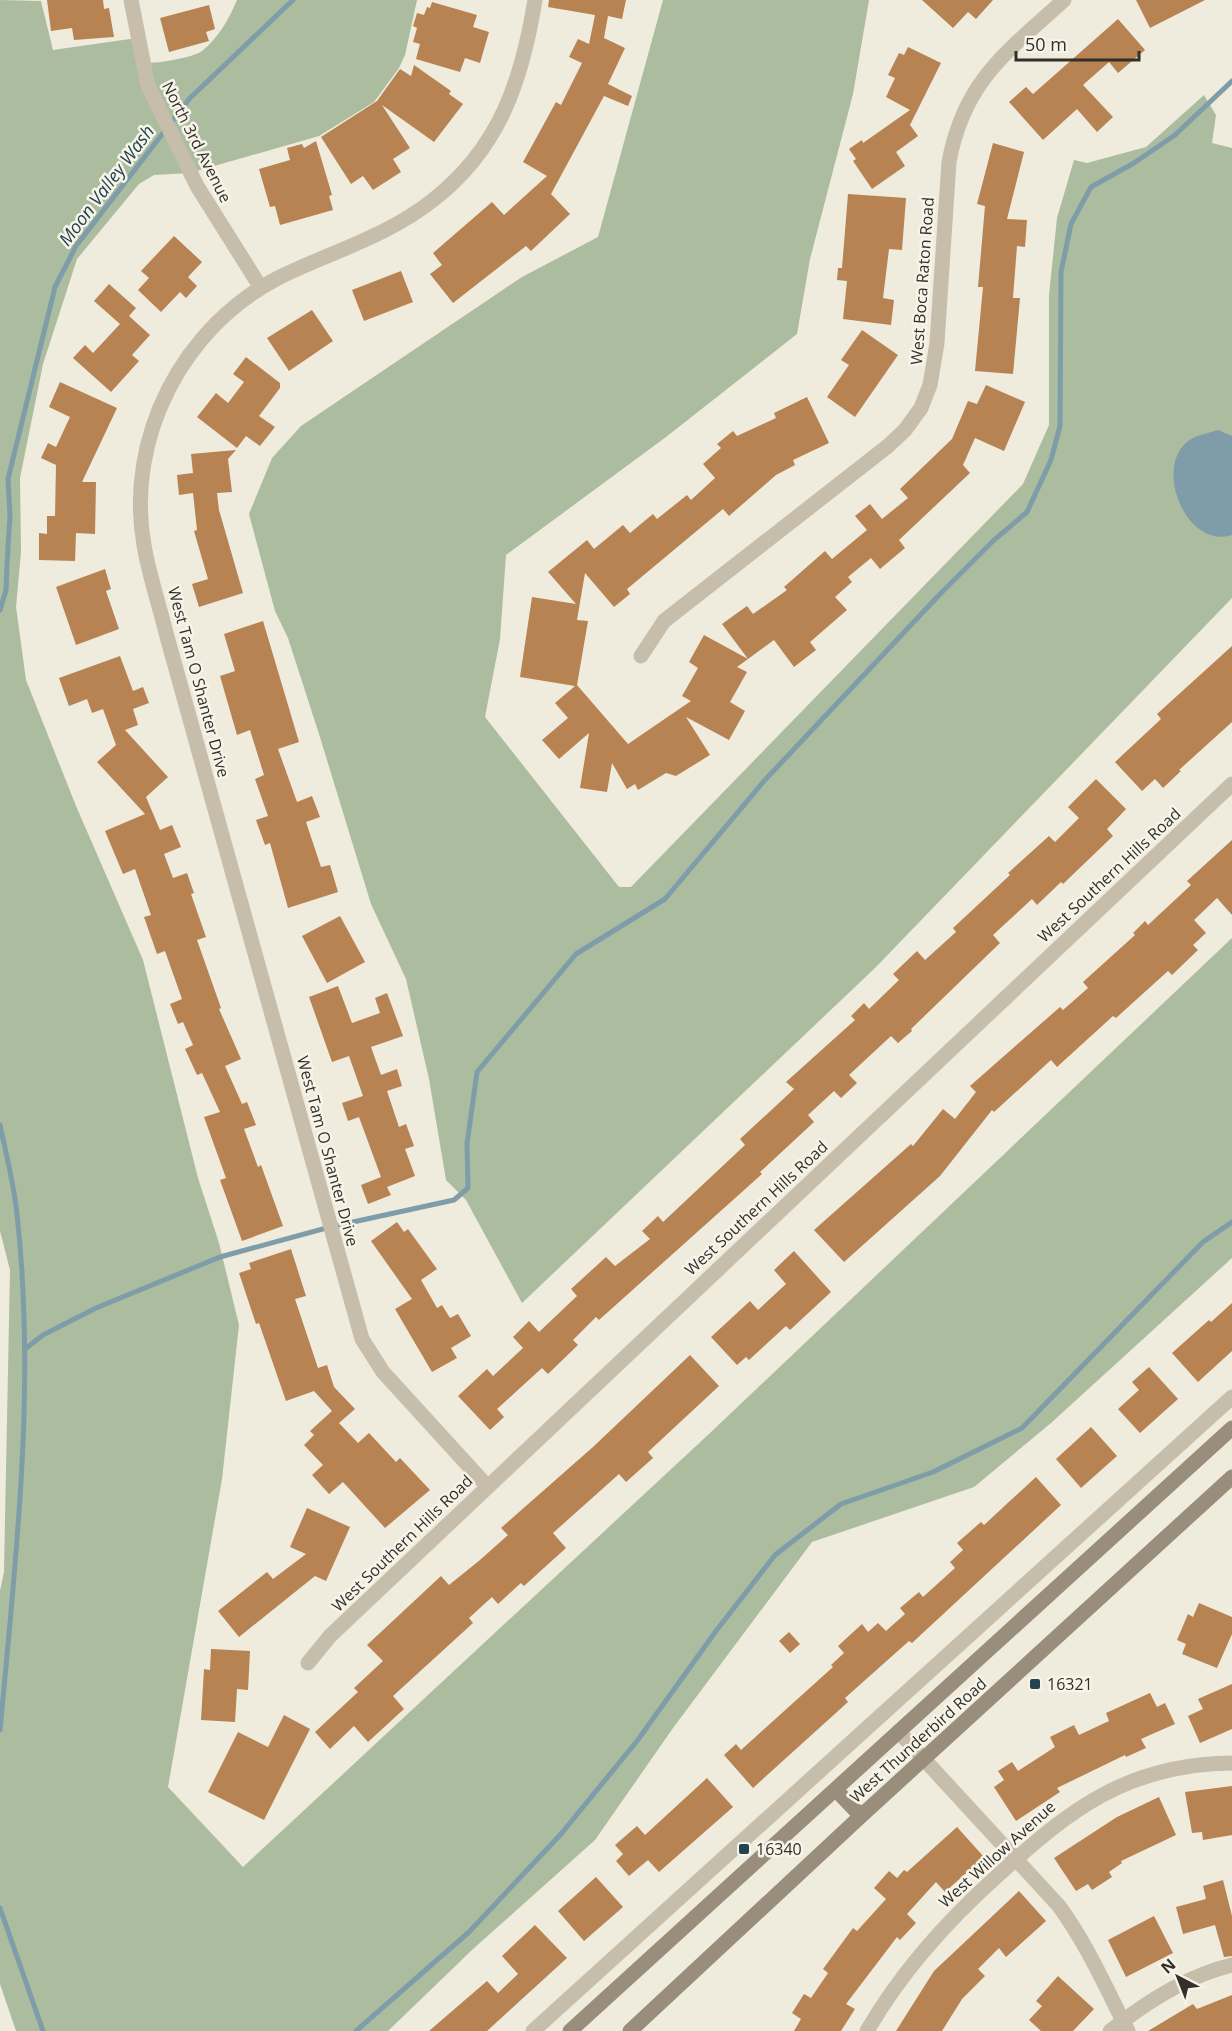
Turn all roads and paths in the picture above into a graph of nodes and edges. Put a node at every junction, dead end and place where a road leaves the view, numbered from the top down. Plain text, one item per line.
1 (131, 0) edge
2 (535, 0) edge
3 (1064, 0) edge
4 (261, 288) junction
5 (641, 656) dead end
6 (1232, 784) edge
7 (1232, 1397) edge
8 (1232, 1428) edge
9 (1232, 1477) edge
10 (487, 1486) junction
11 (308, 1663) dead end
12 (899, 1732) junction
13 (924, 1759) junction
14 (1232, 1763) edge
15 (819, 1771) junction
16 (836, 1790) junction
17 (861, 1816) junction
18 (1016, 1858) junction
19 (1232, 1965) edge
20 (1125, 2026) edge
21 (533, 2031) edge
22 (570, 2031) edge
23 (630, 2031) edge
24 (867, 2031) edge
25 (1110, 2031) edge

1 - 4 street, North 3rd Avenue
2 - 4 street, West Tam O Shanter Drive
3 - 5 street, West Boca Raton Road
4 - 10 street, West Tam O Shanter Drive
6 - 10 street, West Southern Hills Road
7 - 15 street
8 - 12 main road, West Thunderbird Road
9 - 13 main road, West Thunderbird Road
10 - 11 street, West Southern Hills Road
12 - 13 street
12 - 16 main road, West Thunderbird Road
13 - 17 main road, West Thunderbird Road
13 - 18 street
14 - 18 street, West Willow Avenue
15 - 16 street, West Thunderbird Road
15 - 21 street
16 - 17 main road
16 - 22 main road, West Thunderbird Road
17 - 23 main road, West Thunderbird Road
18 - 20 street
18 - 24 street, West Willow Avenue
19 - 20 street
20 - 25 street

